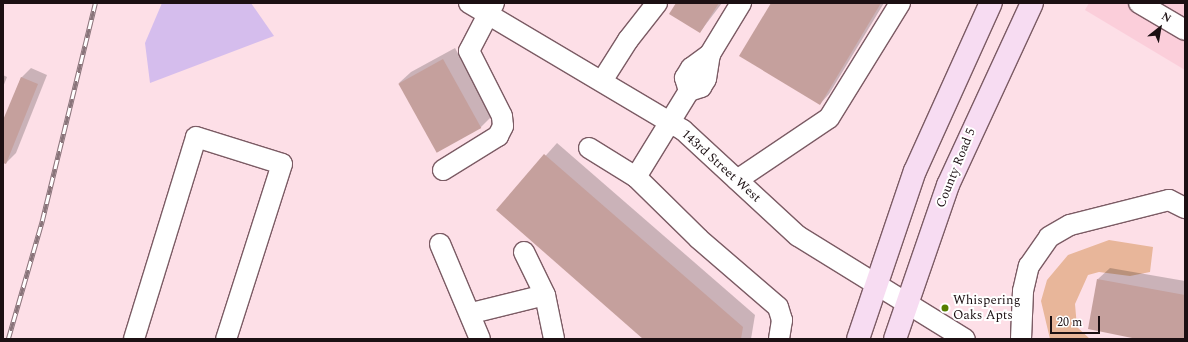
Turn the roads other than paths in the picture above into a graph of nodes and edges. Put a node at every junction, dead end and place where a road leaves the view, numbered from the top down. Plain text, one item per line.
1 (469, 3) edge
2 (657, 3) edge
3 (742, 3) edge
4 (900, 3) edge
5 (991, 3) edge
6 (1032, 3) edge
7 (1138, 3) edge
8 (491, 8) edge
9 (1185, 30) edge
10 (602, 81) junction
11 (671, 123) junction
12 (589, 148) dead end
13 (443, 170) dead end
14 (636, 177) junction
15 (736, 180) junction
16 (1185, 208) edge
17 (440, 244) dead end
18 (524, 252) dead end
19 (874, 285) junction
20 (545, 295) junction
21 (906, 304) junction
22 (472, 313) junction
23 (134, 339) edge
24 (226, 339) edge
25 (480, 339) edge
26 (554, 339) edge
27 (779, 339) edge
28 (858, 339) edge
29 (896, 339) edge
30 (965, 339) edge
31 (1021, 339) edge

1 - 8 street, 143rd Street West
2 - 10 street
3 - 11 street
4 - 15 street
5 - 19 main road
6 - 21 main road, County Road 5
7 - 9 street
8 - 10 street, 143rd Street West
8 - 13 street
10 - 11 street, 143rd Street West
11 - 14 street
11 - 15 street, 143rd Street West
12 - 14 street
14 - 27 street
15 - 19 street, 143rd Street West
16 - 31 street
17 - 22 street
18 - 20 street
19 - 21 street, 143rd Street West
19 - 28 main road
20 - 22 street
20 - 26 street
21 - 29 main road, County Road 5
21 - 30 street, 143rd Street West
22 - 25 street
23 - 24 street

